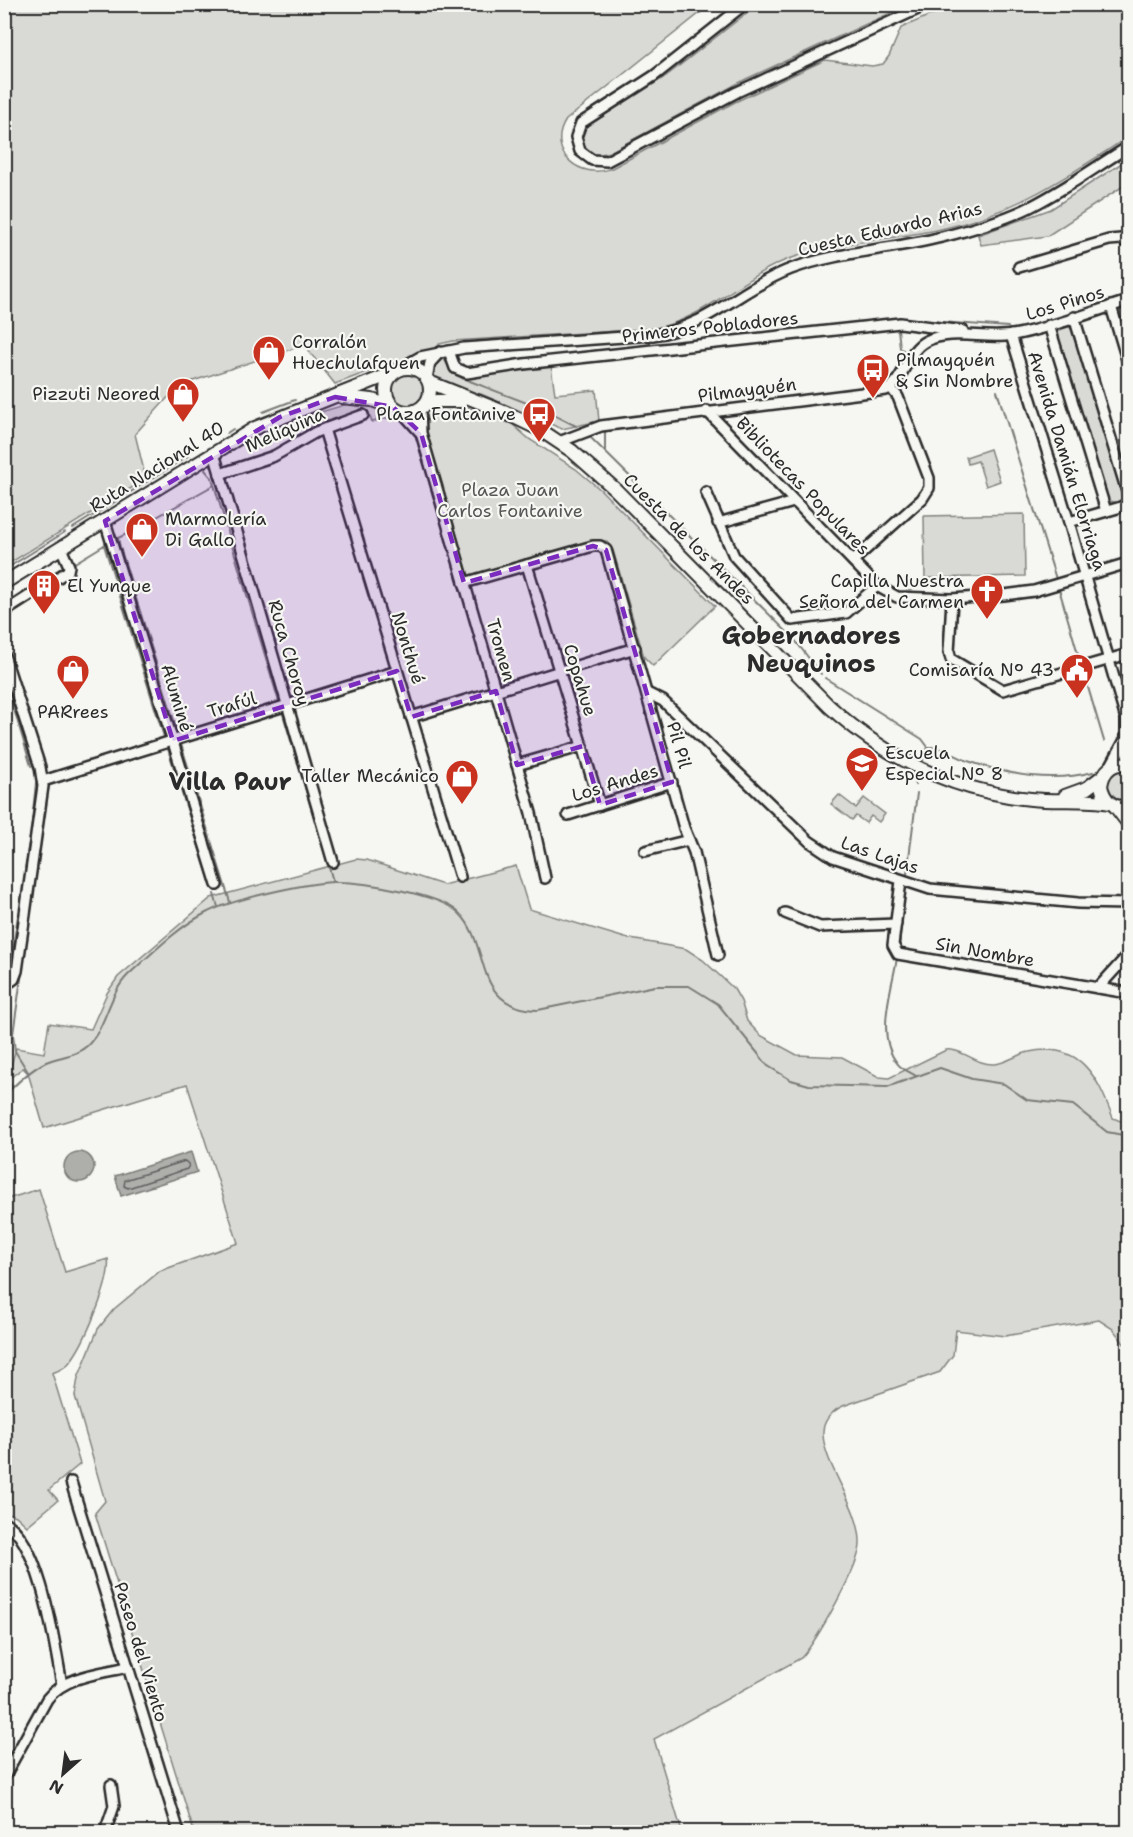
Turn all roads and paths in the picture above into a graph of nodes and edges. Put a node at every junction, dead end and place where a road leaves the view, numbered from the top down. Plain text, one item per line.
1 (745, 4) edge
2 (929, 4) edge
3 (1128, 147) edge
4 (1128, 243) edge
5 (1019, 267) dead end
6 (1128, 301) edge
7 (1112, 306) junction
8 (1074, 317) junction
9 (917, 324) junction
10 (1049, 325) junction
11 (1011, 335) junction
12 (989, 336) junction
13 (920, 345) junction
14 (445, 352) junction
15 (1128, 363) edge
16 (395, 371) junction
17 (428, 380) junction
18 (891, 388) junction
19 (335, 397) junction
20 (481, 404) junction
21 (422, 406) junction
22 (398, 409) junction
23 (707, 411) junction
24 (363, 415) dead end
25 (324, 429) junction
26 (421, 433) junction
27 (559, 442) junction
28 (214, 453) junction
29 (220, 474) junction
30 (706, 492) dead end
31 (1128, 495) edge
32 (794, 502) junction
33 (1128, 505) edge
34 (1106, 511) junction
35 (105, 521) junction
36 (1070, 522) junction
37 (718, 523) junction
38 (61, 548) junction
39 (853, 561) junction
40 (1128, 563) edge
41 (527, 565) junction
42 (1086, 576) junction
43 (4, 583) edge
44 (464, 583) junction
45 (877, 586) junction
46 (952, 599) junction
47 (4, 612) edge
48 (634, 648) junction
49 (1128, 654) edge
50 (4, 656) edge
51 (1108, 660) junction
52 (397, 671) junction
53 (560, 671) junction
54 (496, 691) junction
55 (647, 693) junction
56 (287, 705) junction
57 (411, 717) junction
58 (1127, 735) edge
59 (173, 741) junction
60 (583, 746) junction
61 (1128, 758) edge
62 (1128, 764) edge
63 (517, 765) junction
64 (1106, 772) junction
65 (43, 781) junction
66 (672, 783) junction
67 (1052, 800) junction
68 (1112, 804) junction
69 (600, 805) junction
70 (1128, 807) edge
71 (568, 815) dead end
72 (1128, 823) edge
73 (689, 840) junction
74 (645, 851) dead end
75 (333, 862) dead end
76 (460, 878) dead end
77 (545, 878) dead end
78 (901, 881) junction
79 (217, 885) dead end
80 (1128, 904) edge
81 (785, 913) dead end
82 (896, 924) junction
83 (718, 955) dead end
84 (1128, 955) edge
85 (4, 986) edge
86 (1098, 988) junction
87 (1128, 993) edge
88 (70, 1482) dead end
89 (4, 1522) edge
90 (128, 1667) junction
91 (62, 1685) junction
92 (4, 1777) edge
93 (111, 1785) dead end
94 (105, 1833) edge
95 (179, 1833) edge

1 - 2 street
3 - 14 street, Cuesta Eduardo Arias
4 - 5 street
6 - 7 street, Los Pinos
7 - 8 street, Los Pinos
7 - 15 street
8 - 10 street, Los Pinos
8 - 31 street
9 - 12 street, Primeros Pobladores
9 - 13 street
9 - 14 street, Primeros Pobladores
10 - 11 street, Los Pinos
10 - 34 street
11 - 12 street
11 - 36 street, Avenida Damián Elorriaga
12 - 13 street
13 - 18 street
14 - 16 street, Cuesta Eduardo Arias
14 - 17 street
16 - 17 main road
16 - 19 main road, Ruta Nacional 40
16 - 22 main road
17 - 20 main road, Cuesta de los Andes
17 - 21 main road
18 - 23 street, Pilmayquén
18 - 39 street
19 - 22 main road, Ruta Nacional 40
19 - 28 main road, Ruta Nacional 40
20 - 21 main road, Cuesta de los Andes
20 - 27 main road, Cuesta de los Andes
21 - 22 main road
21 - 26 street, Tromen
22 - 26 street, Tromen
23 - 27 street, Pilmayquén
23 - 32 street, Bibliotecas Populares
24 - 25 street, Meliquina
25 - 29 street, Meliquina
25 - 52 street, Nonthué
26 - 44 street, Tromen
27 - 67 main road, Cuesta de los Andes
28 - 29 street, Ruca Choroy
28 - 35 main road, Ruta Nacional 40
29 - 56 street, Ruca Choroy
30 - 37 street
32 - 37 street
32 - 39 street, Bibliotecas Populares
33 - 34 street
34 - 36 street
35 - 38 main road, Ruta Nacional 40
35 - 59 street, Aluminé
36 - 42 street, Avenida Damián Elorriaga
37 - 45 street
38 - 43 main road, Ruta Nacional 40
38 - 47 street
39 - 45 street, Bibliotecas Populares
40 - 42 street, Bibliotecas Populares
41 - 44 street
41 - 48 street, Pil Pil
41 - 53 street, Copahue
42 - 46 street, Bibliotecas Populares
42 - 51 street, Avenida Damián Elorriaga
44 - 54 street, Tromen
45 - 46 street, Bibliotecas Populares
46 - 51 street
48 - 53 street
48 - 55 street, Pil Pil
49 - 51 street
50 - 65 street
51 - 58 street, Avenida Damián Elorriaga
52 - 56 street, Trafúl
52 - 57 street, Nonthué
53 - 54 street
53 - 60 street, Copahue
54 - 57 street
54 - 63 street, Tromen
55 - 66 street, Pil Pil
55 - 78 street, Las Lajas
56 - 59 street, Trafúl
56 - 75 street, Ruca Choroy
57 - 76 street, Nonthué
58 - 61 street, Avenida Damián Elorriaga
58 - 64 street
59 - 65 street, Trafúl
59 - 79 street, Aluminé
60 - 63 street
60 - 69 street, Copahue
62 - 64 main road, Cuesta de los Andes
63 - 77 street, Tromen
64 - 67 main road, Cuesta de los Andes
64 - 68 main road
65 - 85 street
66 - 69 street, Los Andes
66 - 73 street, Pil Pil
67 - 68 main road, Cuesta de los Andes
68 - 70 main road, Cuesta de los Andes
68 - 72 main road
69 - 71 street, Los Andes
73 - 74 street
73 - 83 street, Pil Pil
78 - 80 street, Las Lajas
78 - 82 street, Sin Nombre
81 - 82 street
82 - 86 street, Sin Nombre
84 - 86 street
86 - 87 street, Sin Nombre
88 - 90 street, Paseo del Viento
89 - 91 street
90 - 91 street
90 - 95 street, Paseo del Viento
91 - 92 street
93 - 94 street

